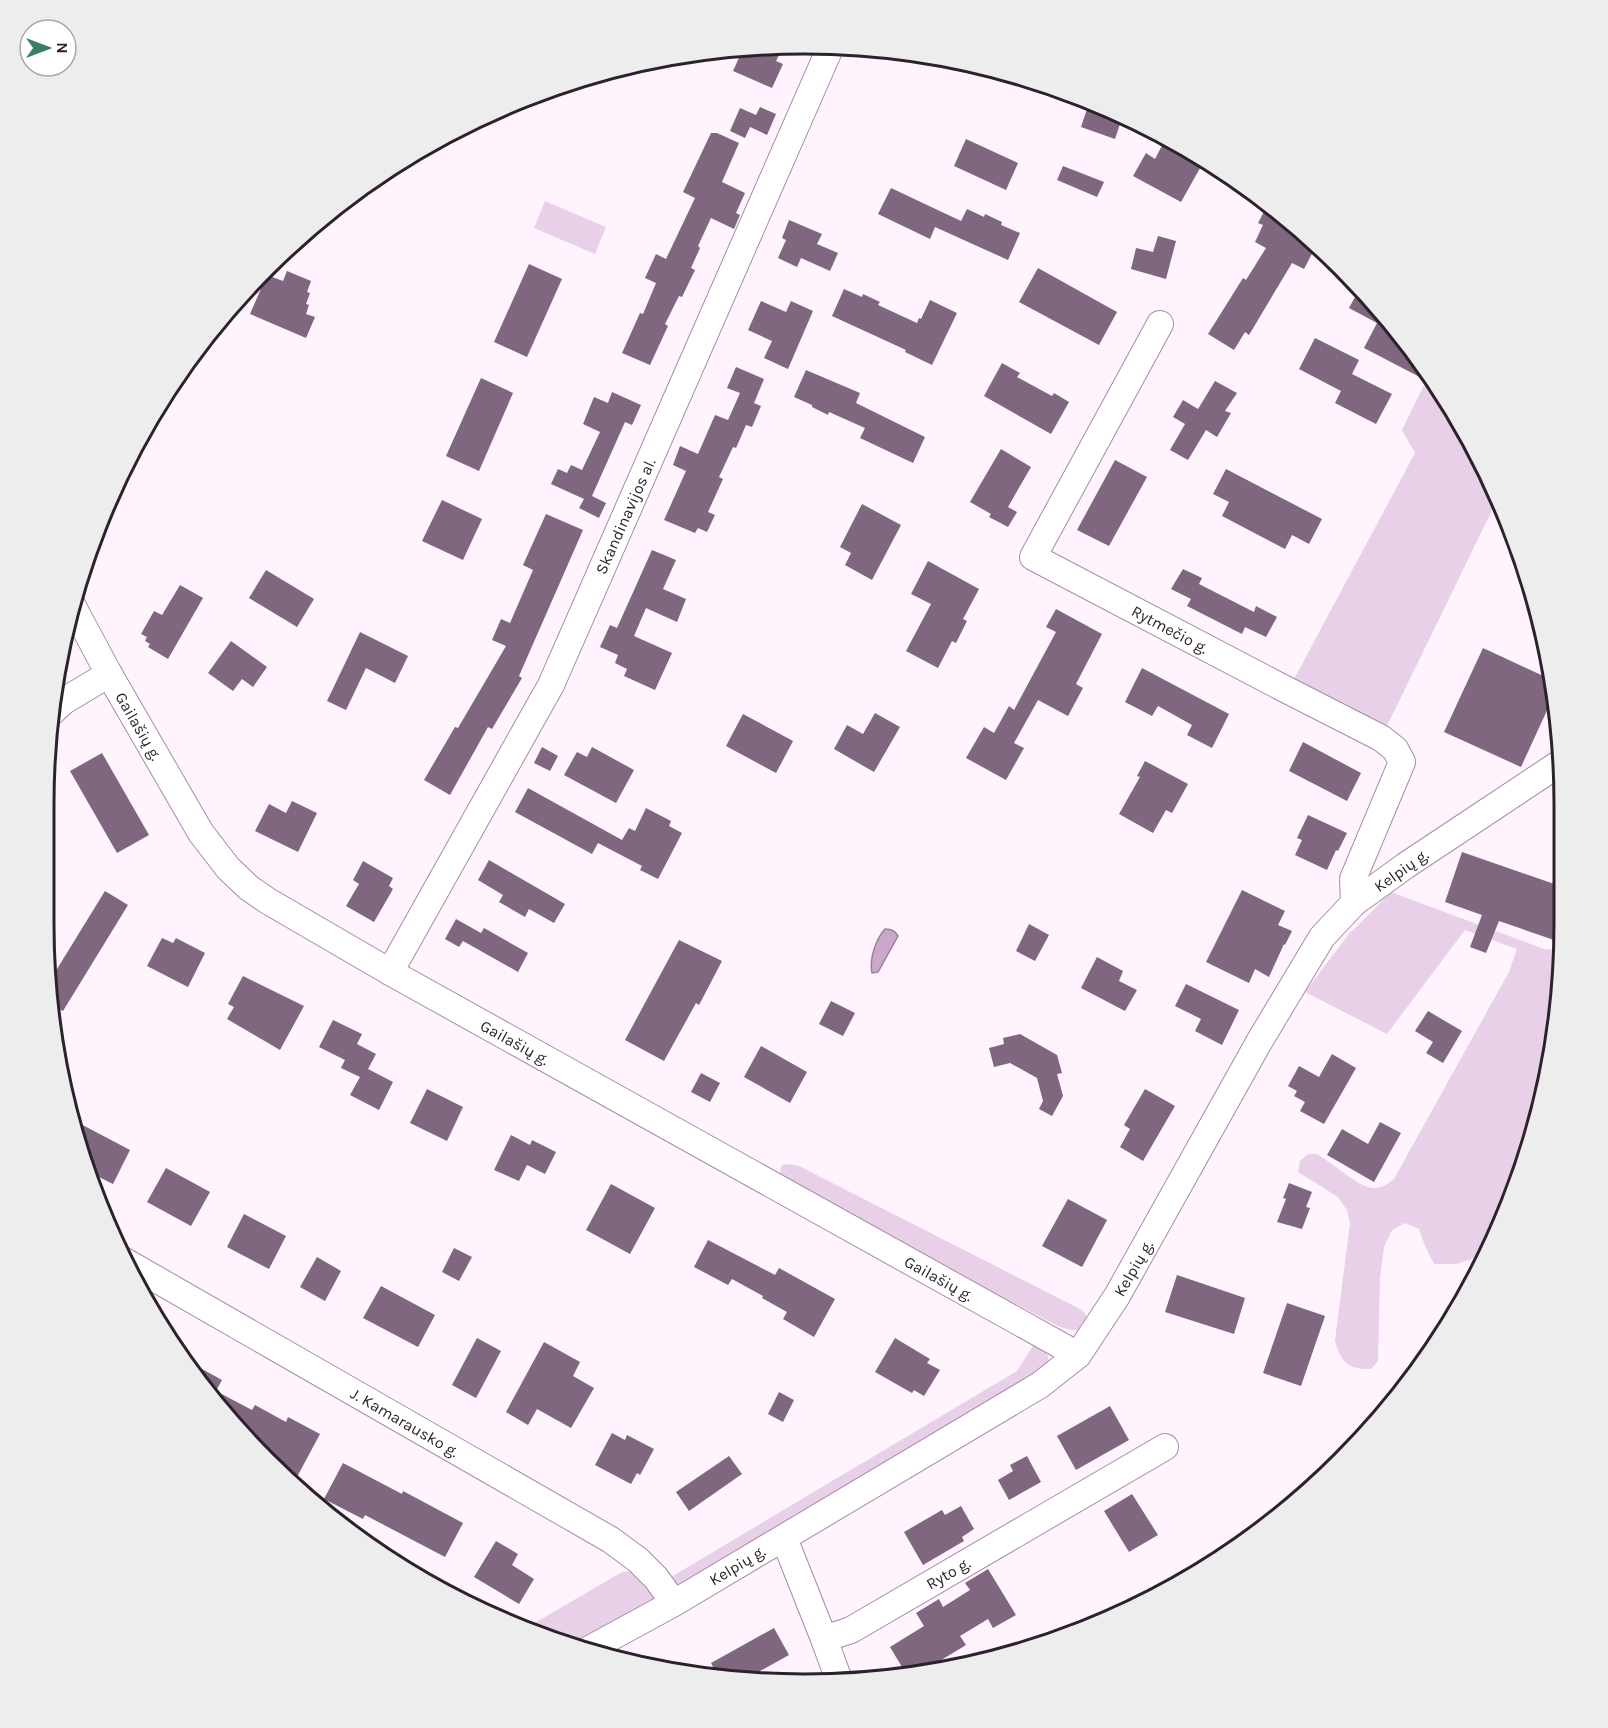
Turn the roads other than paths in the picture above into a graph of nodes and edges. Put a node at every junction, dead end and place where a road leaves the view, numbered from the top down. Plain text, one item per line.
1 (827, 55) edge
2 (1160, 324) dead end
3 (78, 617) edge
4 (109, 674) junction
5 (60, 704) edge
6 (1553, 768) edge
7 (1354, 903) junction
8 (390, 972) junction
9 (138, 1269) edge
10 (1078, 1354) junction
11 (1165, 1448) dead end
12 (784, 1538) junction
13 (674, 1603) junction
14 (824, 1639) junction
15 (598, 1644) edge
16 (836, 1673) edge

1 - 8 street, Skandinavijos al.
2 - 7 street, Rytmečio g.
3 - 4 street, Gailašių g.
4 - 5 street
4 - 8 street, Gailašių g.
6 - 7 street, Kelpių g.
7 - 10 street, Kelpių g.
8 - 10 street, Gailašių g.
9 - 13 street, J. Kamarausko g.
10 - 12 street, Kelpių g.
11 - 14 street, Ryto g.
12 - 13 street, Kelpių g.
12 - 14 street
13 - 15 street, Kelpių g.
14 - 16 street

